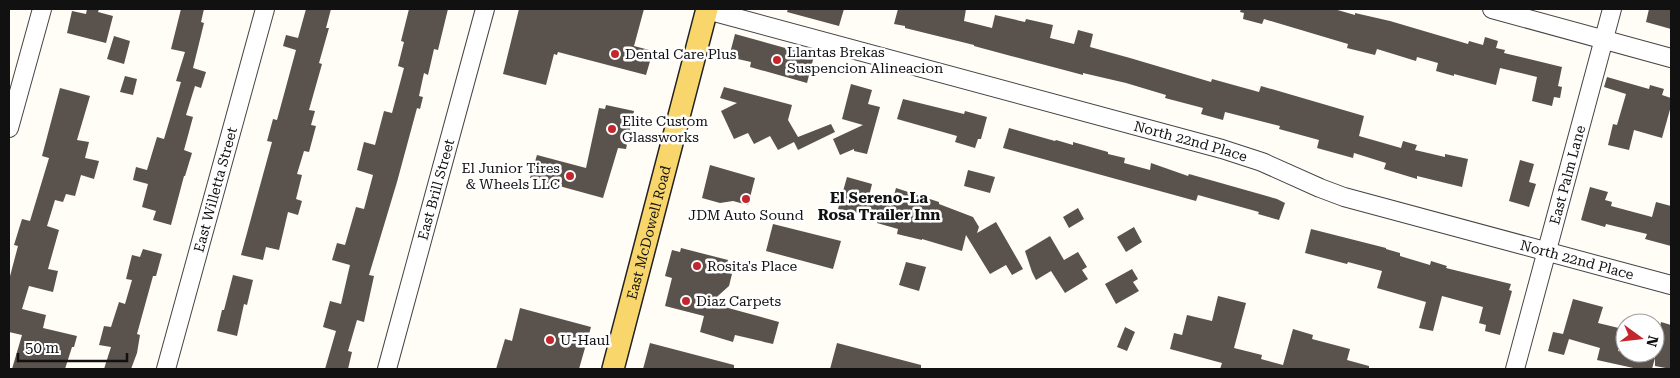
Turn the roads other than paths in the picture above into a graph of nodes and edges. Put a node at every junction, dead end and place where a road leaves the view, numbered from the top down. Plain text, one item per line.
1 (42, 9) edge
2 (265, 9) edge
3 (485, 9) edge
4 (707, 9) edge
5 (1492, 9) edge
6 (1612, 9) edge
7 (1603, 40) junction
8 (1671, 58) edge
9 (9, 128) edge
10 (1548, 251) junction
11 (1671, 285) edge
12 (166, 369) edge
13 (387, 369) edge
14 (613, 369) edge
15 (1515, 369) edge

1 - 9 street
2 - 12 street, East Willetta Street
3 - 13 street, East Brill Street
4 - 10 street, North 22nd Place
4 - 14 main road, East McDowell Road
5 - 7 street
6 - 7 street, East Palm Lane
7 - 8 street
7 - 10 street, East Palm Lane
10 - 11 street, North 22nd Place
10 - 15 street, East Palm Lane

